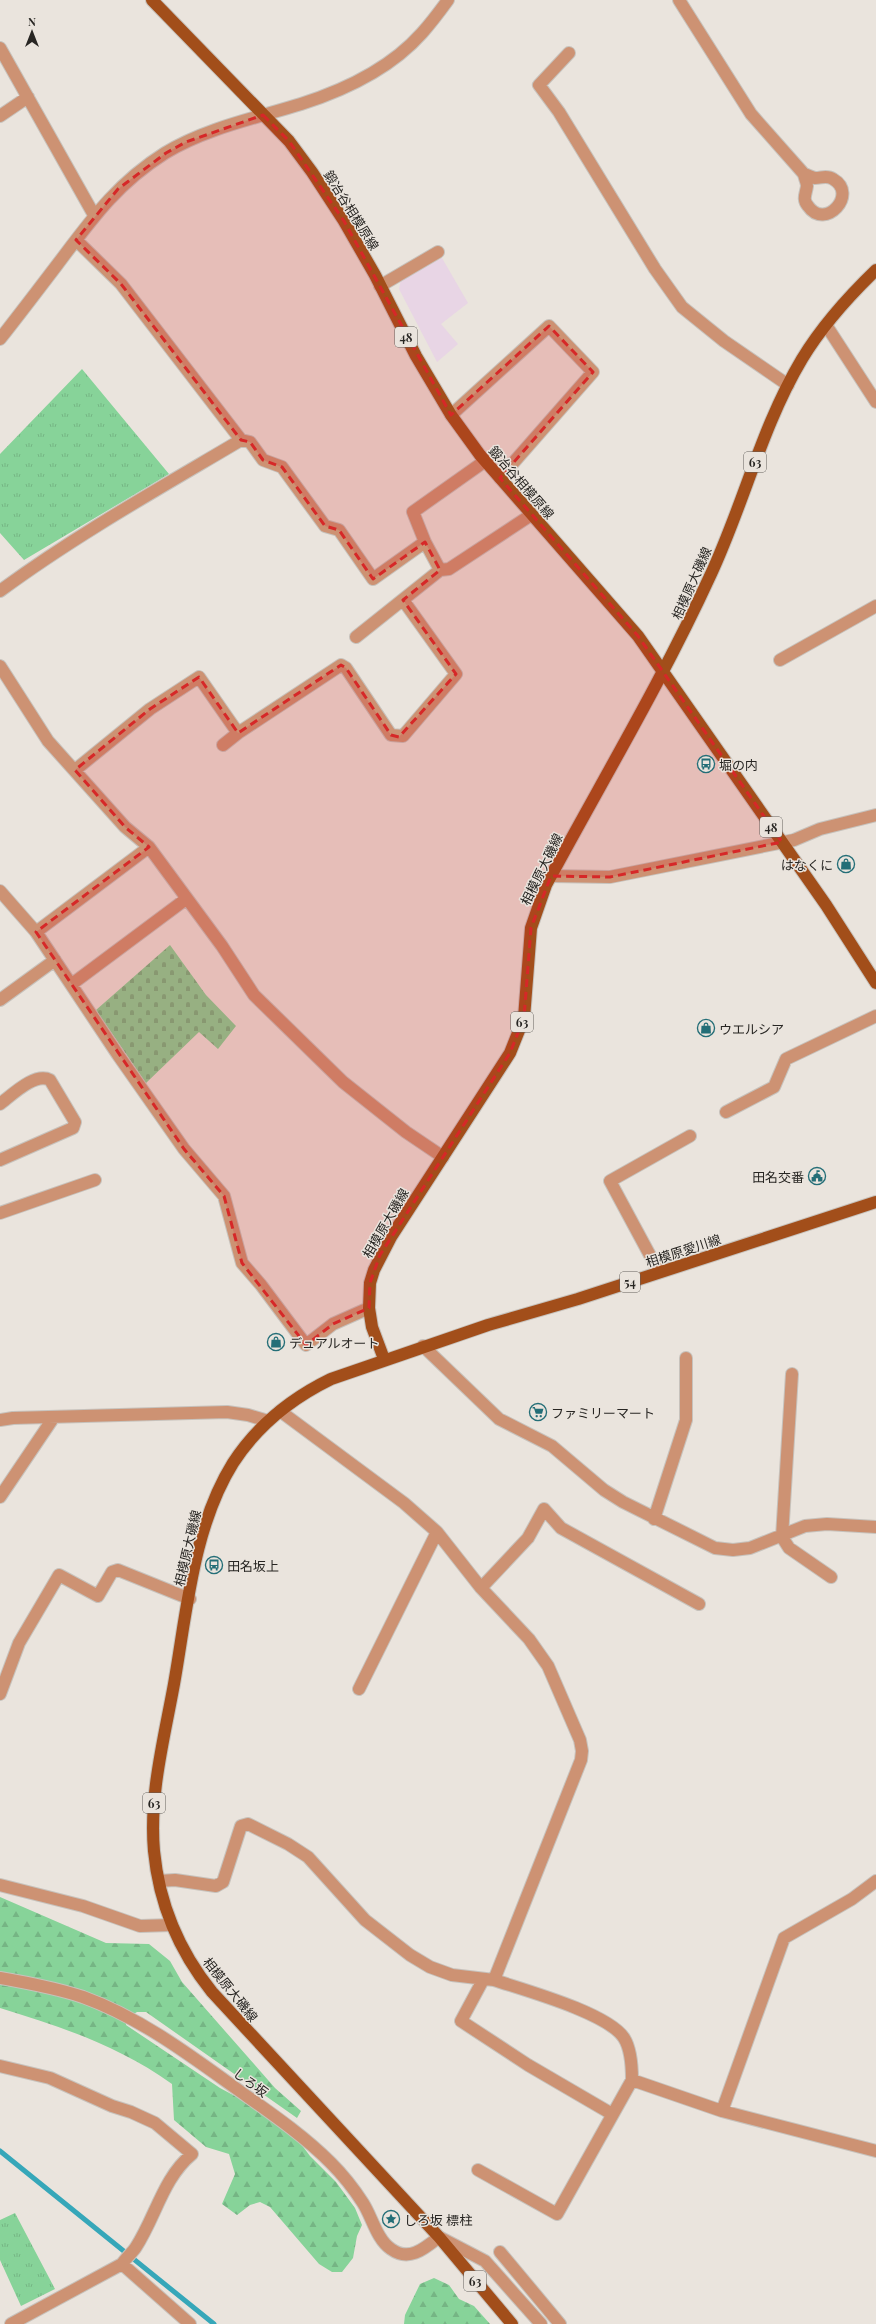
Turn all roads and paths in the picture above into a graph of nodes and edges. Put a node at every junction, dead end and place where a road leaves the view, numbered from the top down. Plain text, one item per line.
1 (152, 0) edge
2 (448, 0) edge
3 (679, 0) edge
4 (0, 48) edge
5 (570, 53) dead end
6 (28, 97) junction
7 (263, 115) junction
8 (0, 116) edge
9 (804, 174) dead end
10 (94, 215) junction
11 (76, 240) junction
12 (438, 252) dead end
13 (876, 270) edge
14 (380, 286) junction
15 (826, 325) junction
16 (0, 339) edge
17 (788, 386) junction
18 (876, 402) edge
19 (451, 415) junction
20 (241, 440) junction
21 (485, 461) junction
22 (500, 478) junction
23 (531, 515) junction
24 (425, 542) junction
25 (440, 570) junction
26 (0, 591) edge
27 (403, 600) junction
28 (876, 606) edge
29 (356, 637) dead end
30 (780, 660) dead end
31 (0, 666) edge
32 (664, 673) junction
33 (238, 733) junction
34 (223, 745) dead end
35 (75, 770) junction
36 (876, 815) edge
37 (782, 842) junction
38 (149, 846) junction
39 (551, 876) junction
40 (0, 891) edge
41 (186, 898) junction
42 (36, 932) junction
43 (55, 960) junction
44 (876, 983) edge
45 (72, 984) junction
46 (0, 1000) edge
47 (876, 1016) edge
48 (0, 1104) edge
49 (726, 1112) dead end
50 (690, 1136) dead end
51 (443, 1156) junction
52 (0, 1160) edge
53 (95, 1180) dead end
54 (876, 1202) edge
55 (0, 1213) edge
56 (659, 1272) junction
57 (369, 1308) junction
58 (424, 1346) junction
59 (686, 1358) dead end
60 (384, 1359) junction
61 (792, 1374) dead end
62 (280, 1411) junction
63 (54, 1417) junction
64 (0, 1420) edge
65 (268, 1421) junction
66 (0, 1498) edge
67 (654, 1519) junction
68 (876, 1527) edge
69 (436, 1532) junction
70 (782, 1537) junction
71 (831, 1577) dead end
72 (481, 1588) junction
73 (190, 1599) junction
74 (699, 1604) dead end
75 (359, 1689) dead end
76 (0, 1694) edge
77 (159, 1881) junction
78 (876, 1881) edge
79 (0, 1886) edge
80 (172, 1925) junction
81 (0, 1978) edge
82 (488, 1980) junction
83 (0, 2066) edge
84 (632, 2080) junction
85 (722, 2111) junction
86 (612, 2114) junction
87 (876, 2151) edge
88 (478, 2170) dead end
89 (439, 2237) junction
90 (500, 2252) dead end
91 (122, 2264) junction
92 (27, 2320) edge
93 (11, 2324) edge
94 (190, 2324) edge
95 (512, 2324) edge
96 (541, 2324) edge
97 (560, 2324) edge

1 - 7 main road, 鍛冶谷相模原線 / 48
2 - 7 street
3 - 9 street
4 - 6 street
5 - 17 street
6 - 8 street
6 - 10 street
7 - 10 street
7 - 14 main road, 鍛冶谷相模原線 / 48
10 - 11 street
11 - 16 street
11 - 20 street
12 - 14 street
13 - 15 main road, 相模原大磯線 / 63
14 - 19 main road, 鍛冶谷相模原線 / 48
15 - 17 main road, 相模原大磯線 / 63
15 - 18 street
17 - 32 main road, 相模原大磯線 / 63
19 - 21 main road, 鍛冶谷相模原線 / 48
19 - 22 street
20 - 24 street
20 - 26 street
21 - 22 main road, 鍛冶谷相模原線 / 48
21 - 24 street
22 - 23 main road, 鍛冶谷相模原線 / 48
23 - 25 street
23 - 32 main road, 鍛冶谷相模原線 / 48
24 - 25 street
25 - 27 street
27 - 29 street
27 - 33 street
28 - 30 street
31 - 35 street
32 - 37 main road, 鍛冶谷相模原線 / 48
32 - 39 main road, 相模原大磯線 / 63
33 - 34 street
33 - 35 street
35 - 38 street
36 - 37 street
37 - 39 street
37 - 44 main road, 鍛冶谷相模原線 / 48
38 - 41 street
38 - 42 street
39 - 51 main road, 相模原大磯線 / 63
40 - 42 street
41 - 45 street
41 - 51 street
42 - 43 street
43 - 45 street
43 - 46 street
45 - 57 street
47 - 49 street
48 - 52 street
50 - 56 street
51 - 57 main road, 相模原大磯線 / 63
53 - 55 street
54 - 56 main road, 相模原愛川線 / 54
56 - 58 main road, 相模原愛川線 / 54
57 - 60 main road, 相模原大磯線 / 63
58 - 60 main road, 相模原愛川線 / 54
58 - 67 street
59 - 67 street
60 - 62 main road, 相模原大磯線 / 63
61 - 70 street
62 - 65 main road, 相模原大磯線 / 63
62 - 69 street
63 - 64 street
63 - 65 street
63 - 66 street
65 - 73 main road, 相模原大磯線 / 63
67 - 70 street
68 - 70 street
69 - 72 street
69 - 75 street
70 - 71 street
72 - 74 street
72 - 82 street
73 - 76 street
73 - 77 main road, 相模原大磯線 / 63
77 - 80 main road, 相模原大磯線 / 63
77 - 82 street
78 - 85 street
79 - 80 street
80 - 89 main road, 相模原大磯線 / 63
81 - 89 street, しろ坂
82 - 84 street
82 - 86 street
83 - 91 street
84 - 85 street
84 - 86 street
85 - 87 street
86 - 88 street
89 - 95 main road, 相模原大磯線 / 63
89 - 96 street
90 - 97 street
91 - 92 street
91 - 94 street
92 - 93 street

